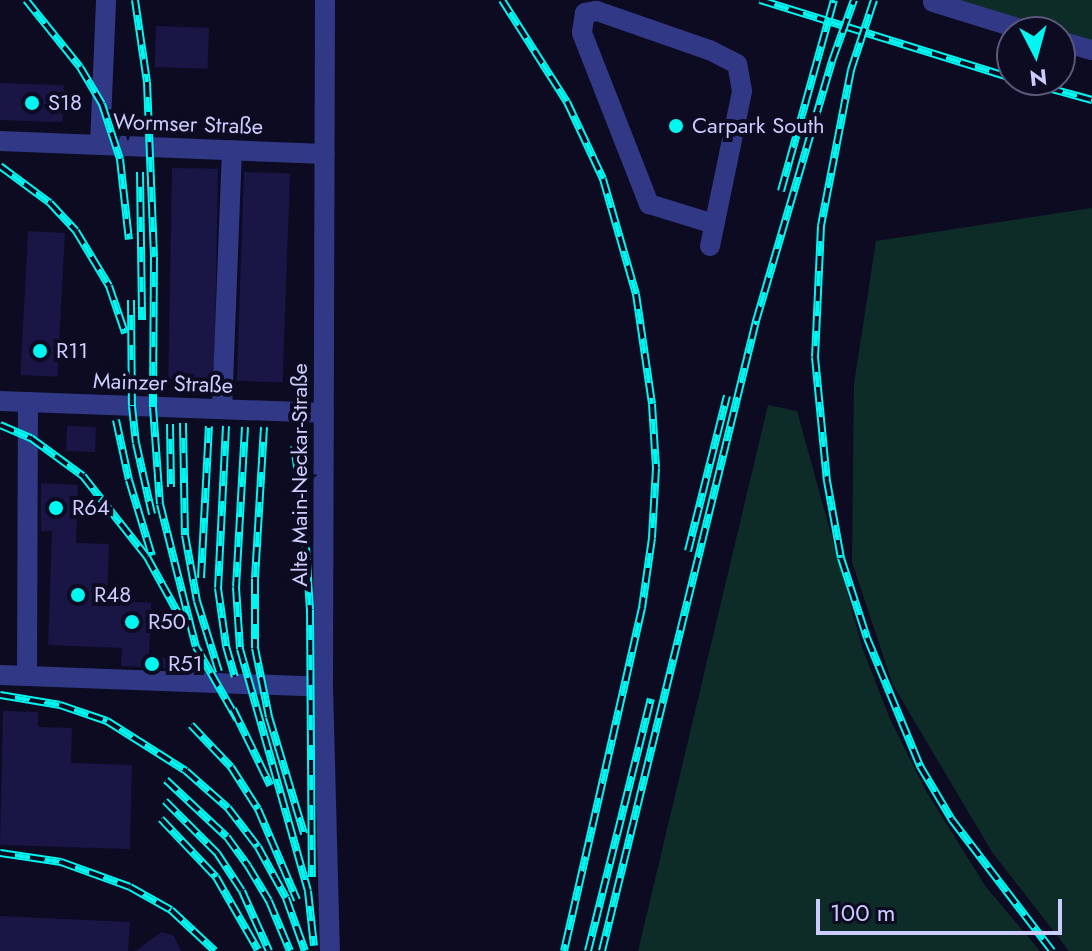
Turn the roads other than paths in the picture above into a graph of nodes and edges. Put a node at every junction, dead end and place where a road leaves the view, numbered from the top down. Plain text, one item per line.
1 (106, 0) edge
2 (325, 0) edge
3 (933, 2) edge
4 (996, 21) edge
5 (0, 141) edge
6 (100, 145) junction
7 (232, 150) junction
8 (325, 154) junction
9 (714, 224) junction
10 (710, 246) dead end
11 (0, 401) edge
12 (28, 402) junction
13 (222, 409) junction
14 (324, 413) junction
15 (0, 675) edge
16 (27, 676) junction
17 (323, 687) junction
18 (330, 951) edge

1 - 6 street
2 - 8 street, Alte Main-Neckar-Straße
3 - 4 street
5 - 6 street, Wormser Straße
6 - 7 street, Wormser Straße
7 - 8 street, Wormser Straße
7 - 13 street
8 - 14 street, Alte Main-Neckar-Straße
9 - 9 street
9 - 10 street
11 - 12 street, Mainzer Straße
12 - 13 street, Mainzer Straße
12 - 16 street
13 - 14 street, Mainzer Straße
14 - 17 street, Alte Main-Neckar-Straße
15 - 16 street
16 - 17 street
17 - 18 street, Alte Main-Neckar-Straße

